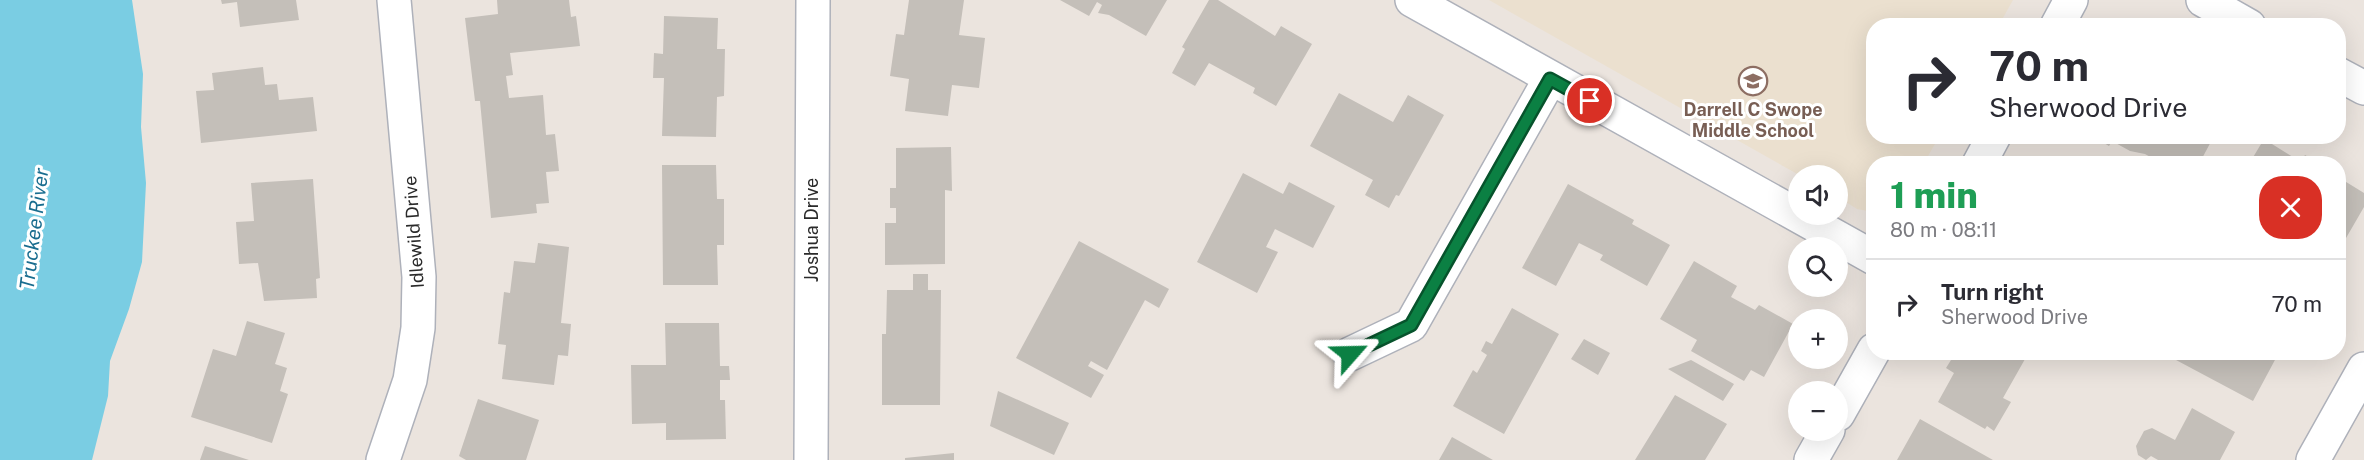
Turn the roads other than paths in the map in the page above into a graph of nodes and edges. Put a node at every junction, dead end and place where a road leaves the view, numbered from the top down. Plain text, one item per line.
1 (394, 0) edge
2 (813, 0) edge
3 (1412, 0) edge
4 (2071, 0) edge
5 (2203, 0) edge
6 (2246, 15) edge
7 (2061, 18) edge
8 (2346, 78) edge
9 (1550, 79) junction
10 (2364, 88) edge
11 (1866, 254) edge
12 (1350, 354) dead end
13 (1868, 360) edge
14 (2364, 369) edge
15 (1848, 396) edge
16 (1822, 441) edge
17 (383, 460) edge
18 (811, 460) edge
19 (1811, 460) edge
20 (2313, 460) edge

1 - 17 street, Idlewild Drive
2 - 18 street, Joshua Drive
3 - 9 street
4 - 7 street
5 - 6 street
8 - 10 street
9 - 11 street
9 - 12 street
13 - 15 street
14 - 20 street
16 - 19 street

